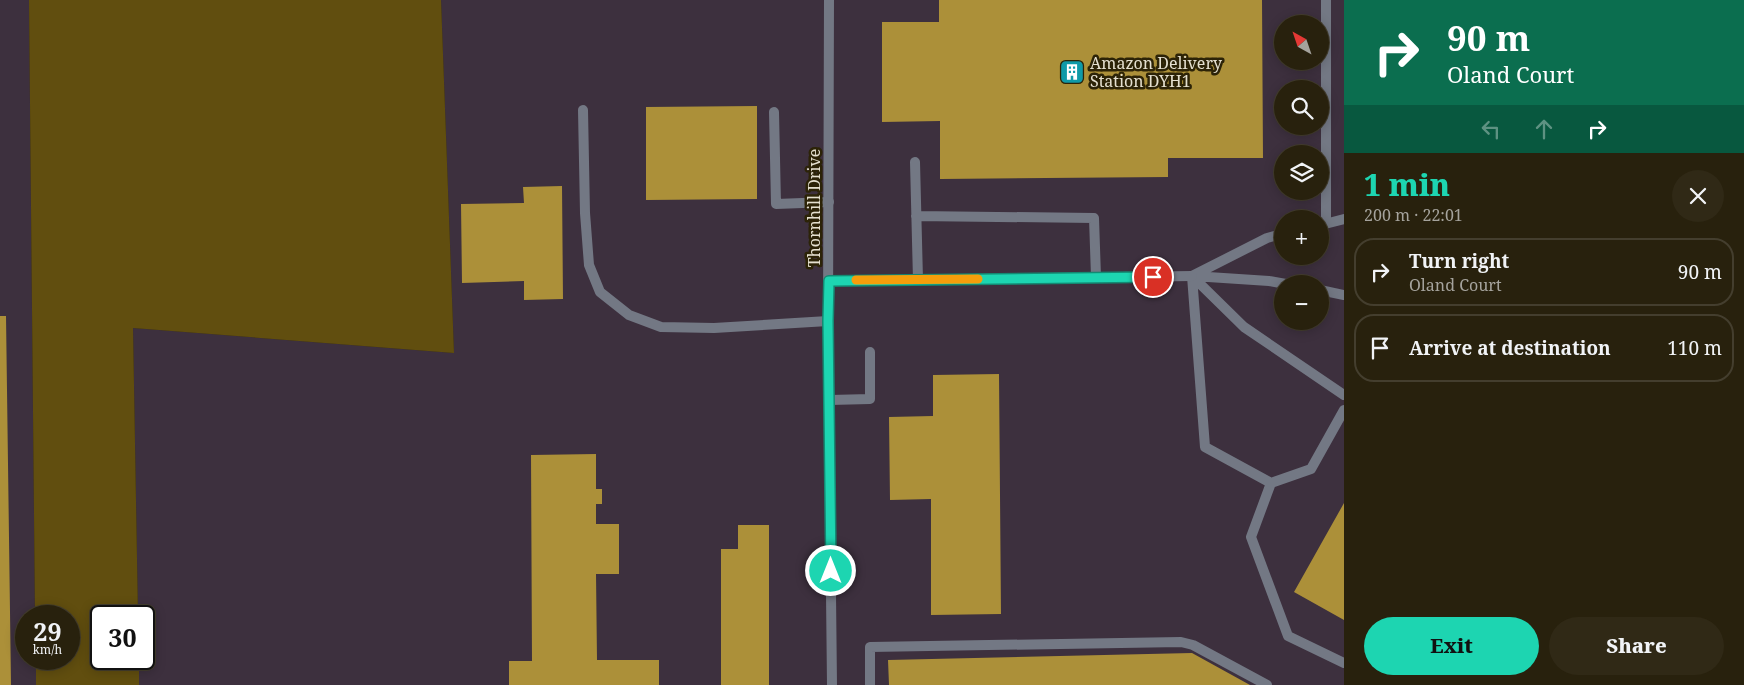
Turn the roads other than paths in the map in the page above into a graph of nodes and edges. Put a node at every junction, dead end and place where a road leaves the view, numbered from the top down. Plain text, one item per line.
1 (829, 0) edge
2 (1326, 0) edge
3 (583, 110) dead end
4 (774, 112) dead end
5 (915, 162) dead end
6 (829, 202) junction
7 (1323, 210) edge
8 (916, 216) junction
9 (1344, 219) edge
10 (1329, 223) edge
11 (1274, 236) edge
12 (1192, 276) junction
13 (1096, 278) junction
14 (918, 280) junction
15 (829, 281) junction
16 (1274, 282) edge
17 (1329, 292) edge
18 (1344, 295) edge
19 (828, 321) junction
20 (870, 352) dead end
21 (1344, 395) edge
22 (830, 400) junction
23 (1344, 410) edge
24 (1271, 483) junction
25 (1344, 663) edge
26 (832, 685) edge
27 (870, 685) edge
28 (1266, 685) edge

1 - 6 street, Thornhill Drive
2 - 7 street
3 - 19 street
4 - 6 street
5 - 8 street
6 - 15 street, Thornhill Drive
8 - 13 street
8 - 14 street
9 - 10 street
11 - 12 street
12 - 13 street
12 - 16 street
12 - 21 street
12 - 24 street
13 - 14 street
14 - 15 street
15 - 19 street, Thornhill Drive
17 - 18 street
19 - 22 street, Thornhill Drive
20 - 22 street
22 - 26 street, Thornhill Drive
23 - 24 street
24 - 25 street
27 - 28 street

